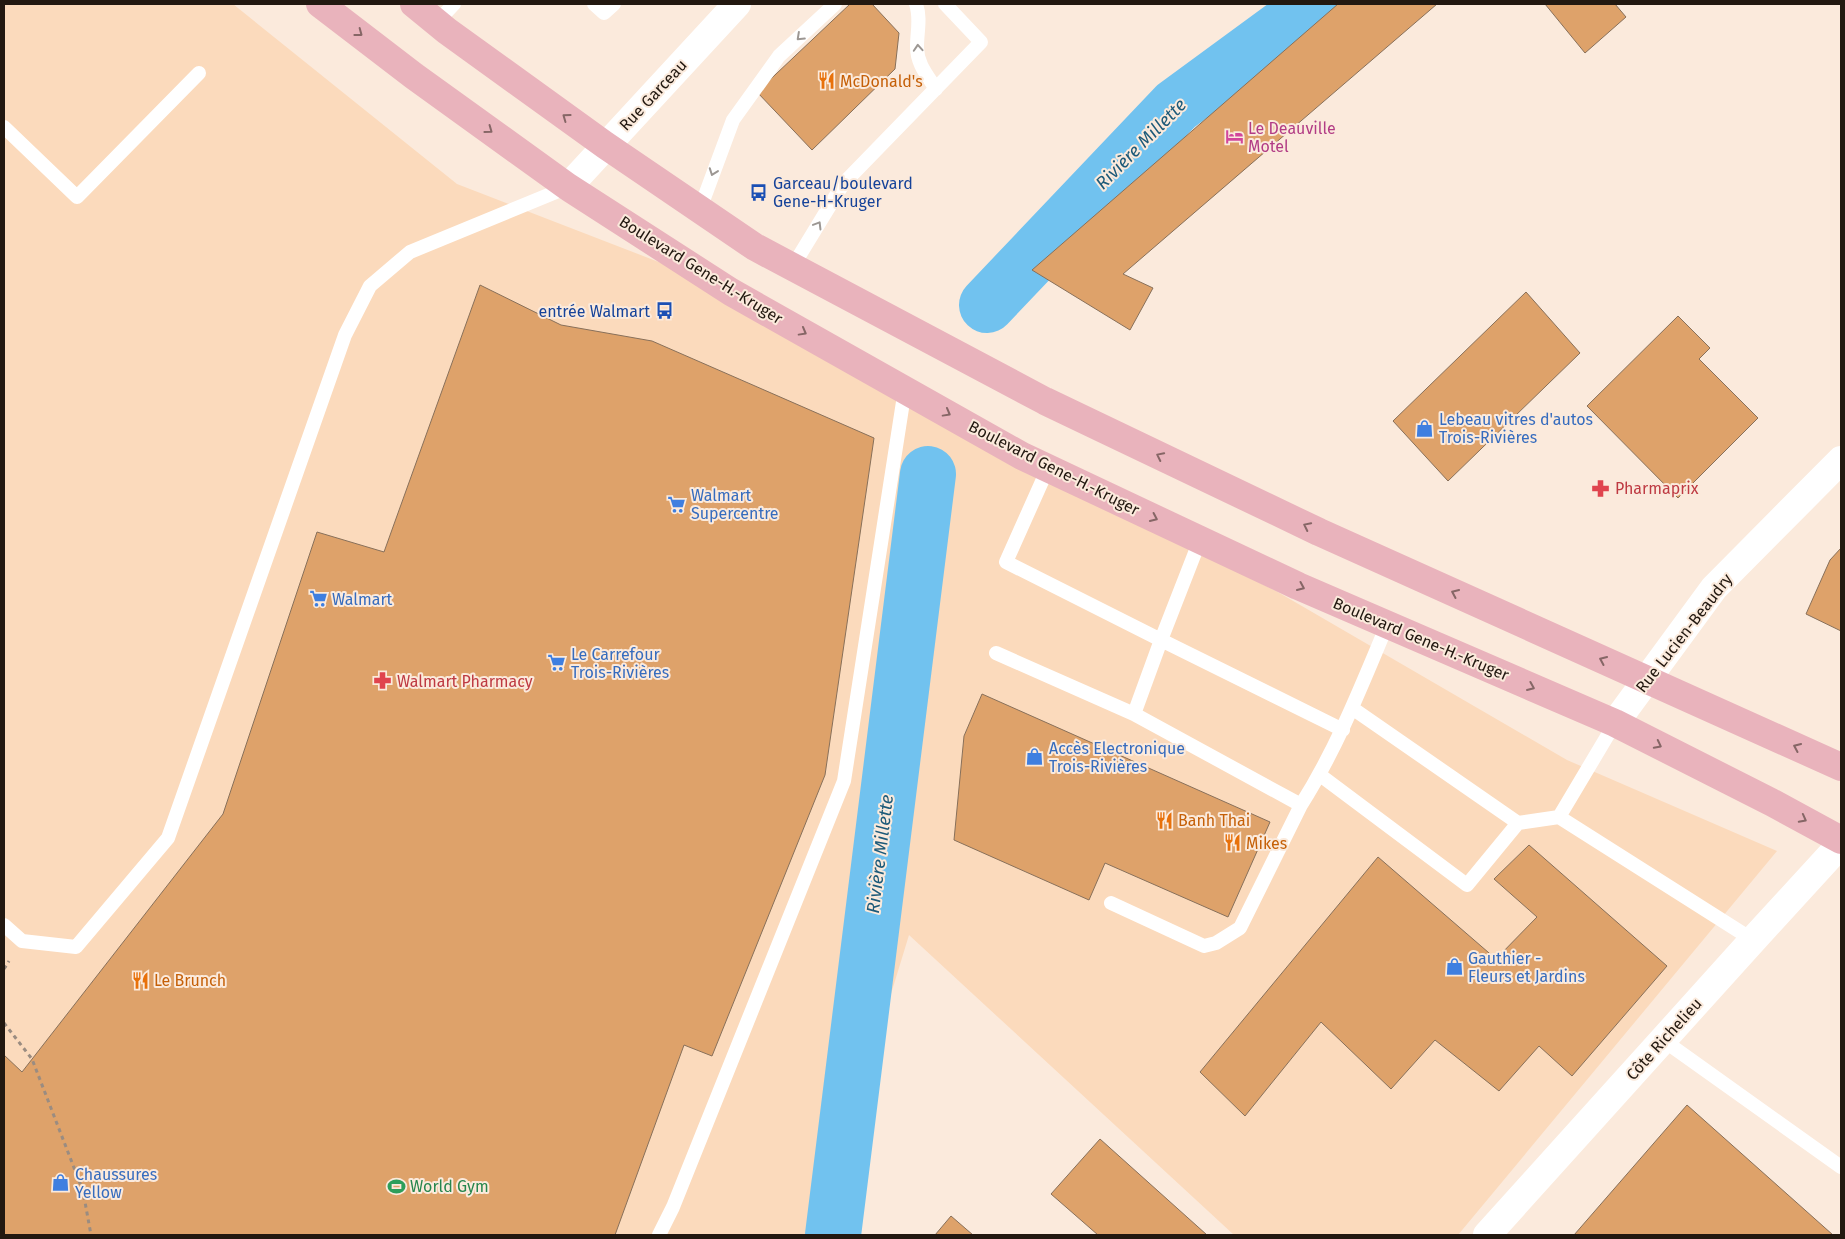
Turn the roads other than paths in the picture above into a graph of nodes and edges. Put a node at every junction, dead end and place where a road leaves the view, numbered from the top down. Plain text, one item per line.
1 (320, 4) edge
2 (414, 4) edge
3 (594, 4) edge
4 (614, 4) edge
5 (737, 4) edge
6 (835, 4) edge
7 (916, 4) edge
8 (945, 4) edge
9 (446, 13) edge
10 (199, 73) dead end
11 (936, 89) junction
12 (4, 127) edge
13 (605, 145) junction
14 (568, 186) junction
15 (700, 209) junction
16 (793, 266) junction
17 (905, 389) junction
18 (1841, 460) edge
19 (1048, 468) junction
20 (1200, 540) junction
21 (1387, 625) junction
22 (1161, 640) junction
23 (996, 653) dead end
24 (1648, 680) junction
25 (1352, 708) junction
26 (1134, 714) junction
27 (1615, 723) junction
28 (1343, 730) junction
29 (1841, 767) edge
30 (1320, 774) junction
31 (1300, 805) junction
32 (1559, 817) junction
33 (1518, 823) junction
34 (1841, 840) edge
35 (1841, 844) edge
36 (1111, 903) dead end
37 (4, 925) edge
38 (1753, 940) junction
39 (1664, 1040) junction
40 (1841, 1166) edge
41 (659, 1235) edge
42 (1487, 1235) edge

1 -> 14 main road, Boulevard Gene-H.-Kruger
2 - 9 main road
3 - 4 lane
5 - 13 street, Rue Garceau
6 -> 15 lane
11 -> 7 lane
8 - 11 lane
13 -> 9 main road
10 - 12 lane
16 -> 11 lane
13 - 14 street, Rue Garceau
13 - 15 main road
14 -> 17 main road, Boulevard Gene-H.-Kruger
14 - 37 lane
15 - 16 main road
24 -> 16 main road
17 -> 19 main road, Boulevard Gene-H.-Kruger
17 - 41 lane
18 - 24 street, Rue Lucien-Beaudry
19 -> 20 main road, Boulevard Gene-H.-Kruger
19 - 22 lane
20 -> 21 main road, Boulevard Gene-H.-Kruger
20 - 22 lane
21 - 25 lane
21 -> 27 main road, Boulevard Gene-H.-Kruger
22 - 26 lane
22 - 28 lane
23 - 26 lane
24 - 27 street, Rue Lucien-Beaudry
29 -> 24 main road
25 - 28 lane
25 - 33 lane
26 - 31 lane
27 - 32 lane
27 -> 34 main road, Boulevard Gene-H.-Kruger
28 - 30 lane
30 - 31 lane
30 - 33 lane
31 - 36 lane
32 - 33 lane
32 - 38 lane
35 - 38 street, Côte Richelieu
38 - 39 street, Côte Richelieu
39 - 40 lane
39 - 42 street, Côte Richelieu

